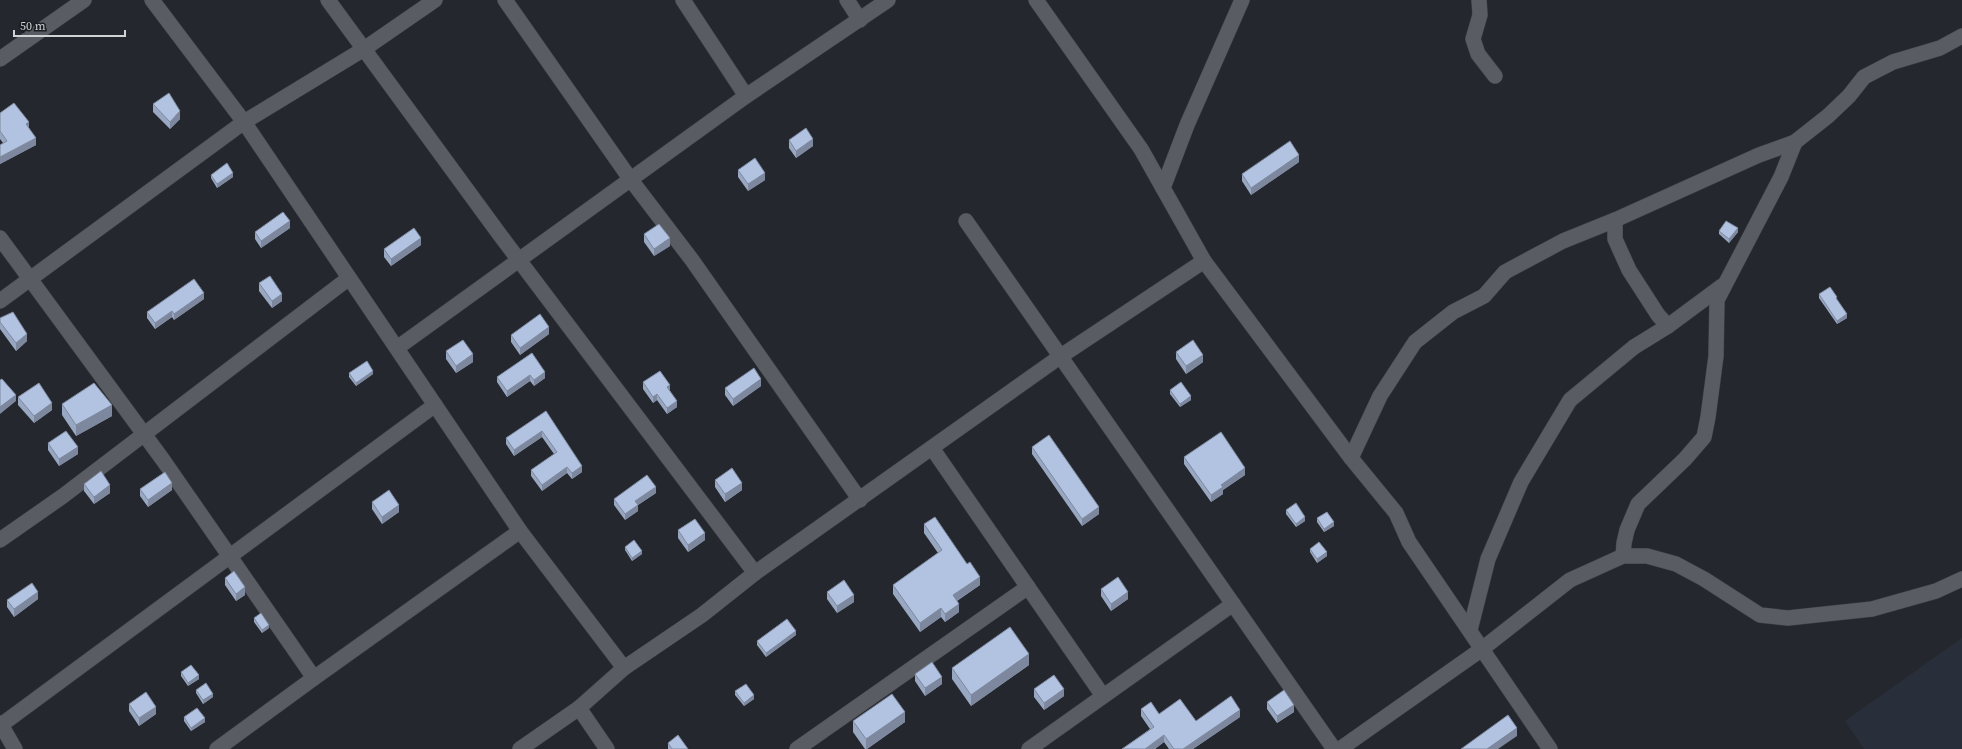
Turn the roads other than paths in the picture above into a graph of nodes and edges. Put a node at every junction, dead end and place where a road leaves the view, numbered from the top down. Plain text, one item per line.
1 (84, 0) edge
2 (152, 0) edge
3 (328, 0) edge
4 (435, 0) edge
5 (504, 0) edge
6 (683, 0) edge
7 (846, 0) edge
8 (888, 0) edge
9 (1036, 0) edge
10 (1242, 0) edge
11 (1479, 0) edge
12 (860, 20) junction
13 (1962, 36) edge
14 (364, 49) junction
15 (0, 59) edge
16 (1495, 76) dead end
17 (746, 96) junction
18 (244, 122) junction
19 (1795, 142) junction
20 (631, 180) junction
21 (1163, 188) junction
22 (966, 220) dead end
23 (1615, 220) junction
24 (0, 238) edge
25 (519, 260) junction
26 (1204, 261) junction
27 (349, 278) junction
28 (30, 279) junction
29 (1725, 284) junction
30 (0, 300) edge
31 (1668, 326) junction
32 (397, 348) junction
33 (1061, 356) junction
34 (435, 405) junction
35 (144, 434) junction
36 (932, 448) junction
37 (1350, 458) junction
38 (860, 500) junction
39 (520, 531) junction
40 (0, 540) edge
41 (230, 556) junction
42 (1623, 556) junction
43 (755, 573) junction
44 (1962, 579) edge
45 (1028, 587) junction
46 (1233, 604) junction
47 (1470, 630) junction
48 (1482, 649) junction
49 (624, 668) junction
50 (314, 678) junction
51 (1103, 696) junction
52 (579, 708) junction
53 (1, 724) edge
54 (804, 747) edge
55 (15, 749) edge
56 (217, 749) edge
57 (520, 749) edge
58 (607, 749) edge
59 (1029, 749) edge
60 (1334, 749) edge
61 (1340, 749) edge
62 (1550, 749) edge

1 - 15 street
2 - 18 street
3 - 14 street
4 - 14 street
5 - 20 street
6 - 17 street
7 - 12 street
8 - 12 street
9 - 21 street
10 - 21 street
11 - 16 street
12 - 17 street
13 - 19 street
14 - 18 street
14 - 25 street
17 - 20 street
18 - 27 street
18 - 28 street
19 - 23 street
19 - 29 street
20 - 25 street
20 - 38 street
21 - 26 street
22 - 33 street
23 - 31 street
23 - 37 street
24 - 28 street
25 - 32 street
25 - 43 street
26 - 33 street
26 - 37 street
27 - 32 street
27 - 35 street
28 - 30 street
28 - 35 street
29 - 31 street
29 - 42 street
31 - 47 street
32 - 34 street
33 - 36 street
33 - 46 street
34 - 39 street
34 - 41 street
35 - 40 street
35 - 41 street
36 - 38 street
36 - 45 street
37 - 47 street
38 - 43 street
39 - 49 street
39 - 50 street
41 - 50 street
41 - 53 street
42 - 44 street
42 - 48 street
43 - 49 street
45 - 51 street
45 - 54 street
46 - 51 street
46 - 60 street
47 - 48 street
48 - 61 street
48 - 62 street
49 - 52 street
50 - 56 street
51 - 59 street
52 - 57 street
52 - 58 street
53 - 55 street

